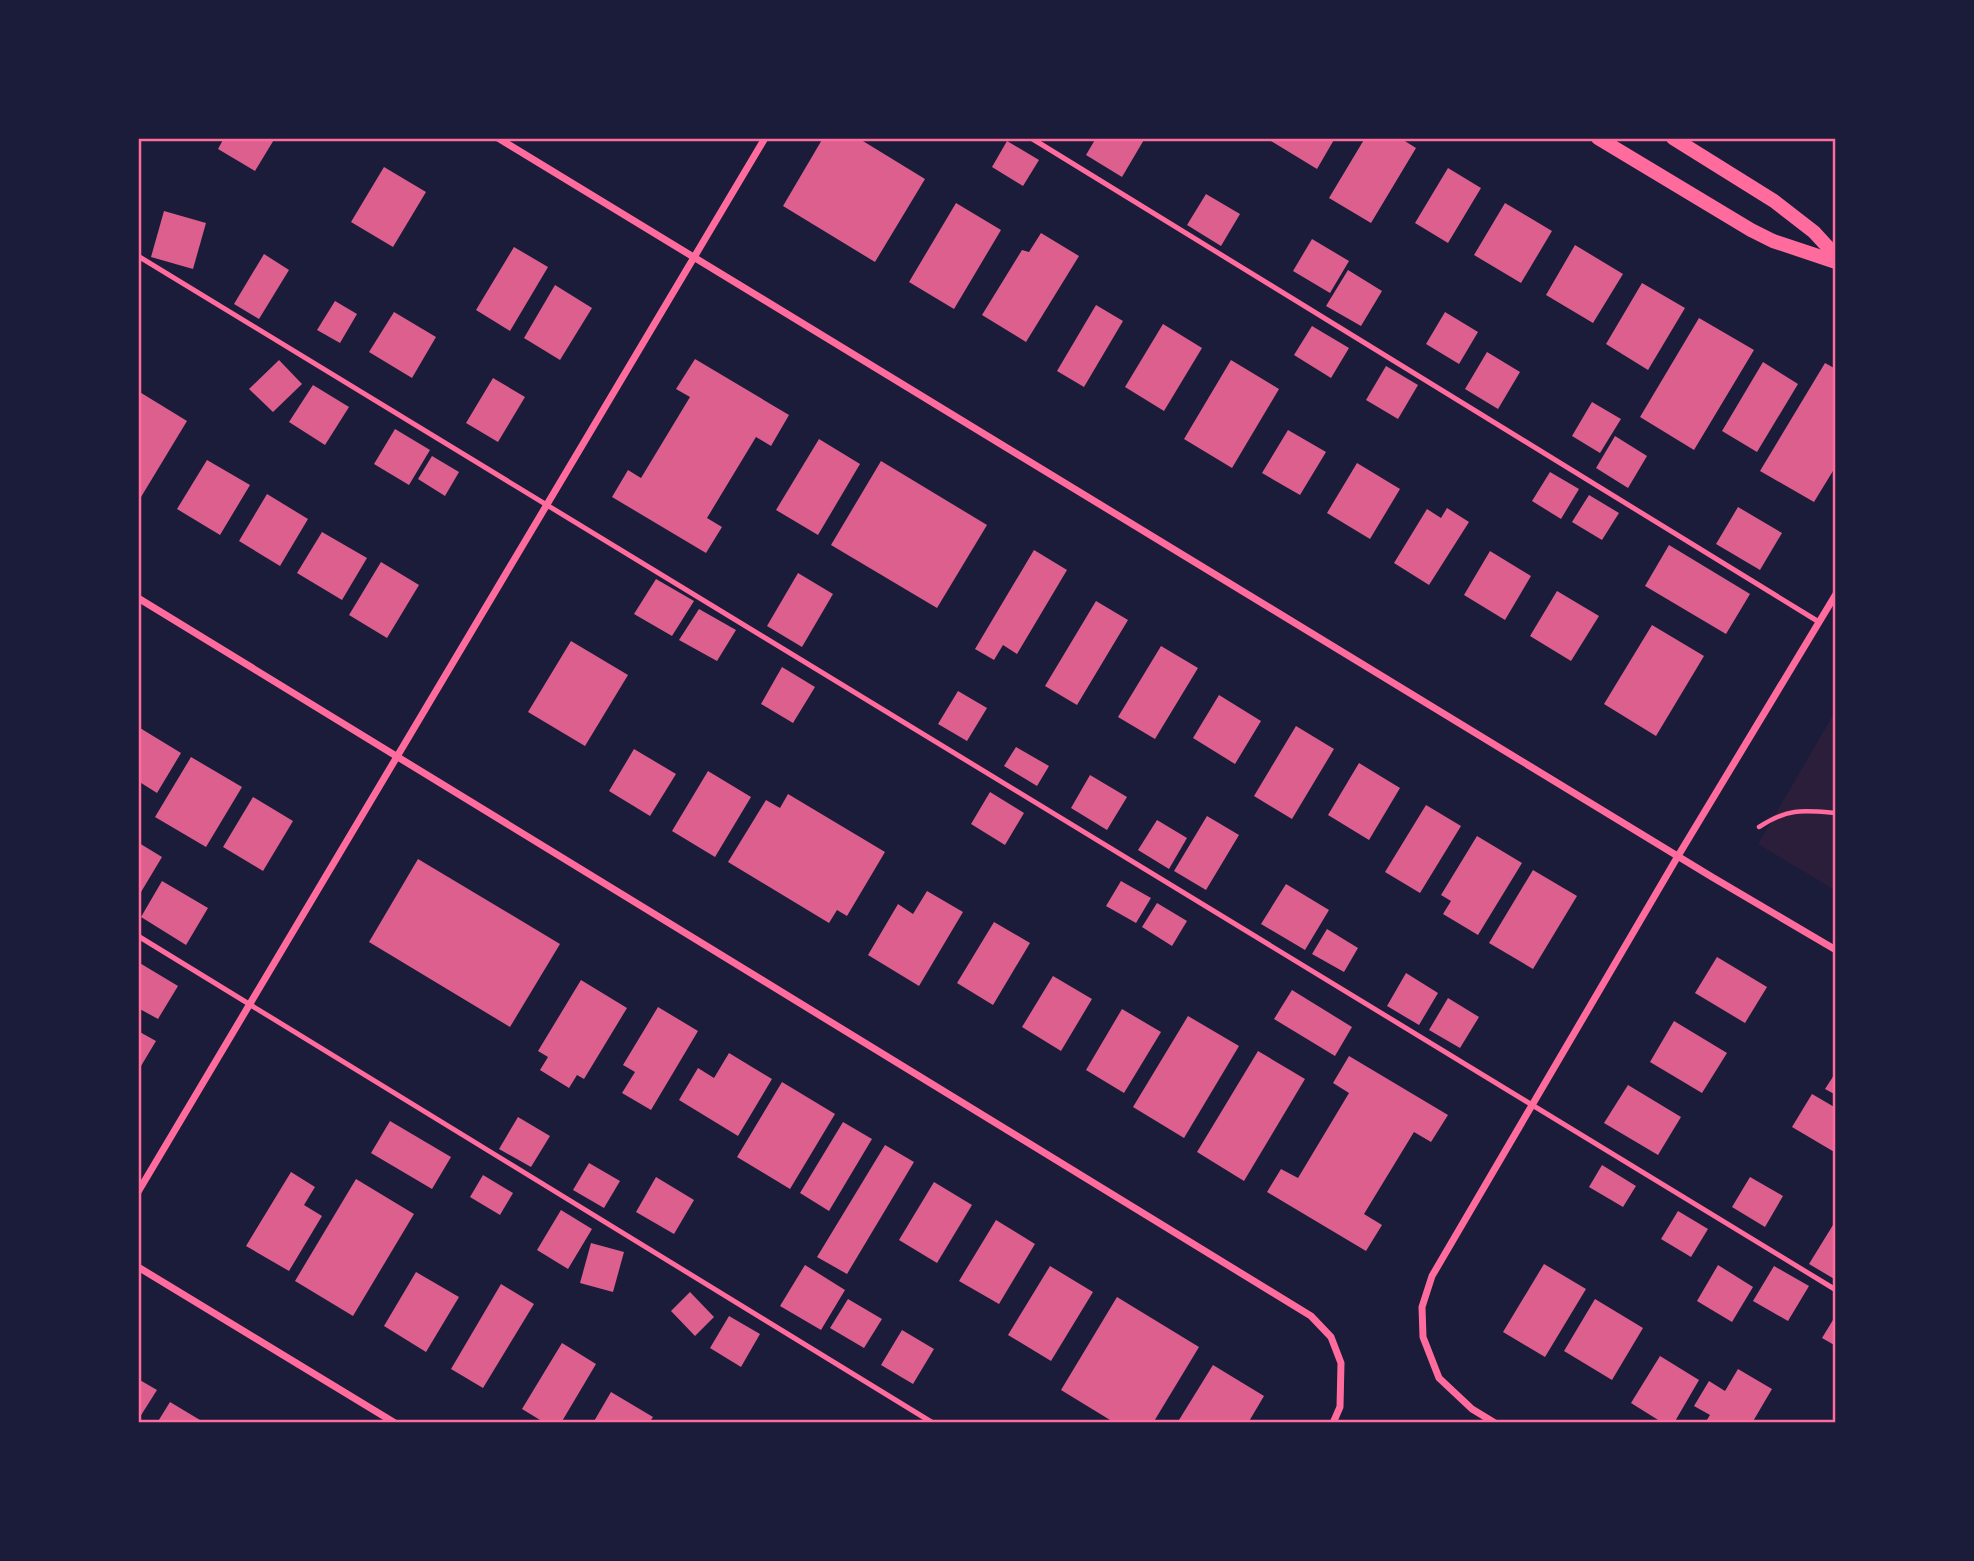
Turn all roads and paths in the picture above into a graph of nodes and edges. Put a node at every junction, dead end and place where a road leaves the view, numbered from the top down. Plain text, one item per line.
1 (498, 138) edge
2 (765, 138) edge
3 (1031, 138) edge
4 (1598, 138) edge
5 (1673, 138) edge
6 (138, 256) edge
7 (1836, 256) edge
8 (693, 258) junction
9 (1836, 262) edge
10 (546, 505) junction
11 (1836, 594) edge
12 (138, 598) edge
13 (1819, 622) junction
14 (399, 756) junction
15 (1836, 813) edge
16 (1759, 827) dead end
17 (1678, 856) junction
18 (138, 936) edge
19 (1836, 950) edge
20 (250, 1003) junction
21 (1532, 1106) junction
22 (138, 1192) edge
23 (138, 1267) edge
24 (1836, 1290) edge
25 (395, 1423) edge
26 (933, 1423) edge
27 (1333, 1423) edge
28 (1495, 1423) edge

1 - 8 street
2 - 8 street
3 - 13 lane
4 - 9 main road
5 - 7 main road
6 - 10 lane
8 - 10 street
8 - 17 street
10 - 14 street
10 - 21 lane
11 - 13 street
12 - 14 street
13 - 17 street
14 - 20 street
14 - 27 street
15 - 16 path
17 - 19 street
17 - 21 street
18 - 20 lane
20 - 22 street
20 - 26 lane
21 - 24 lane
21 - 28 street
23 - 25 street

